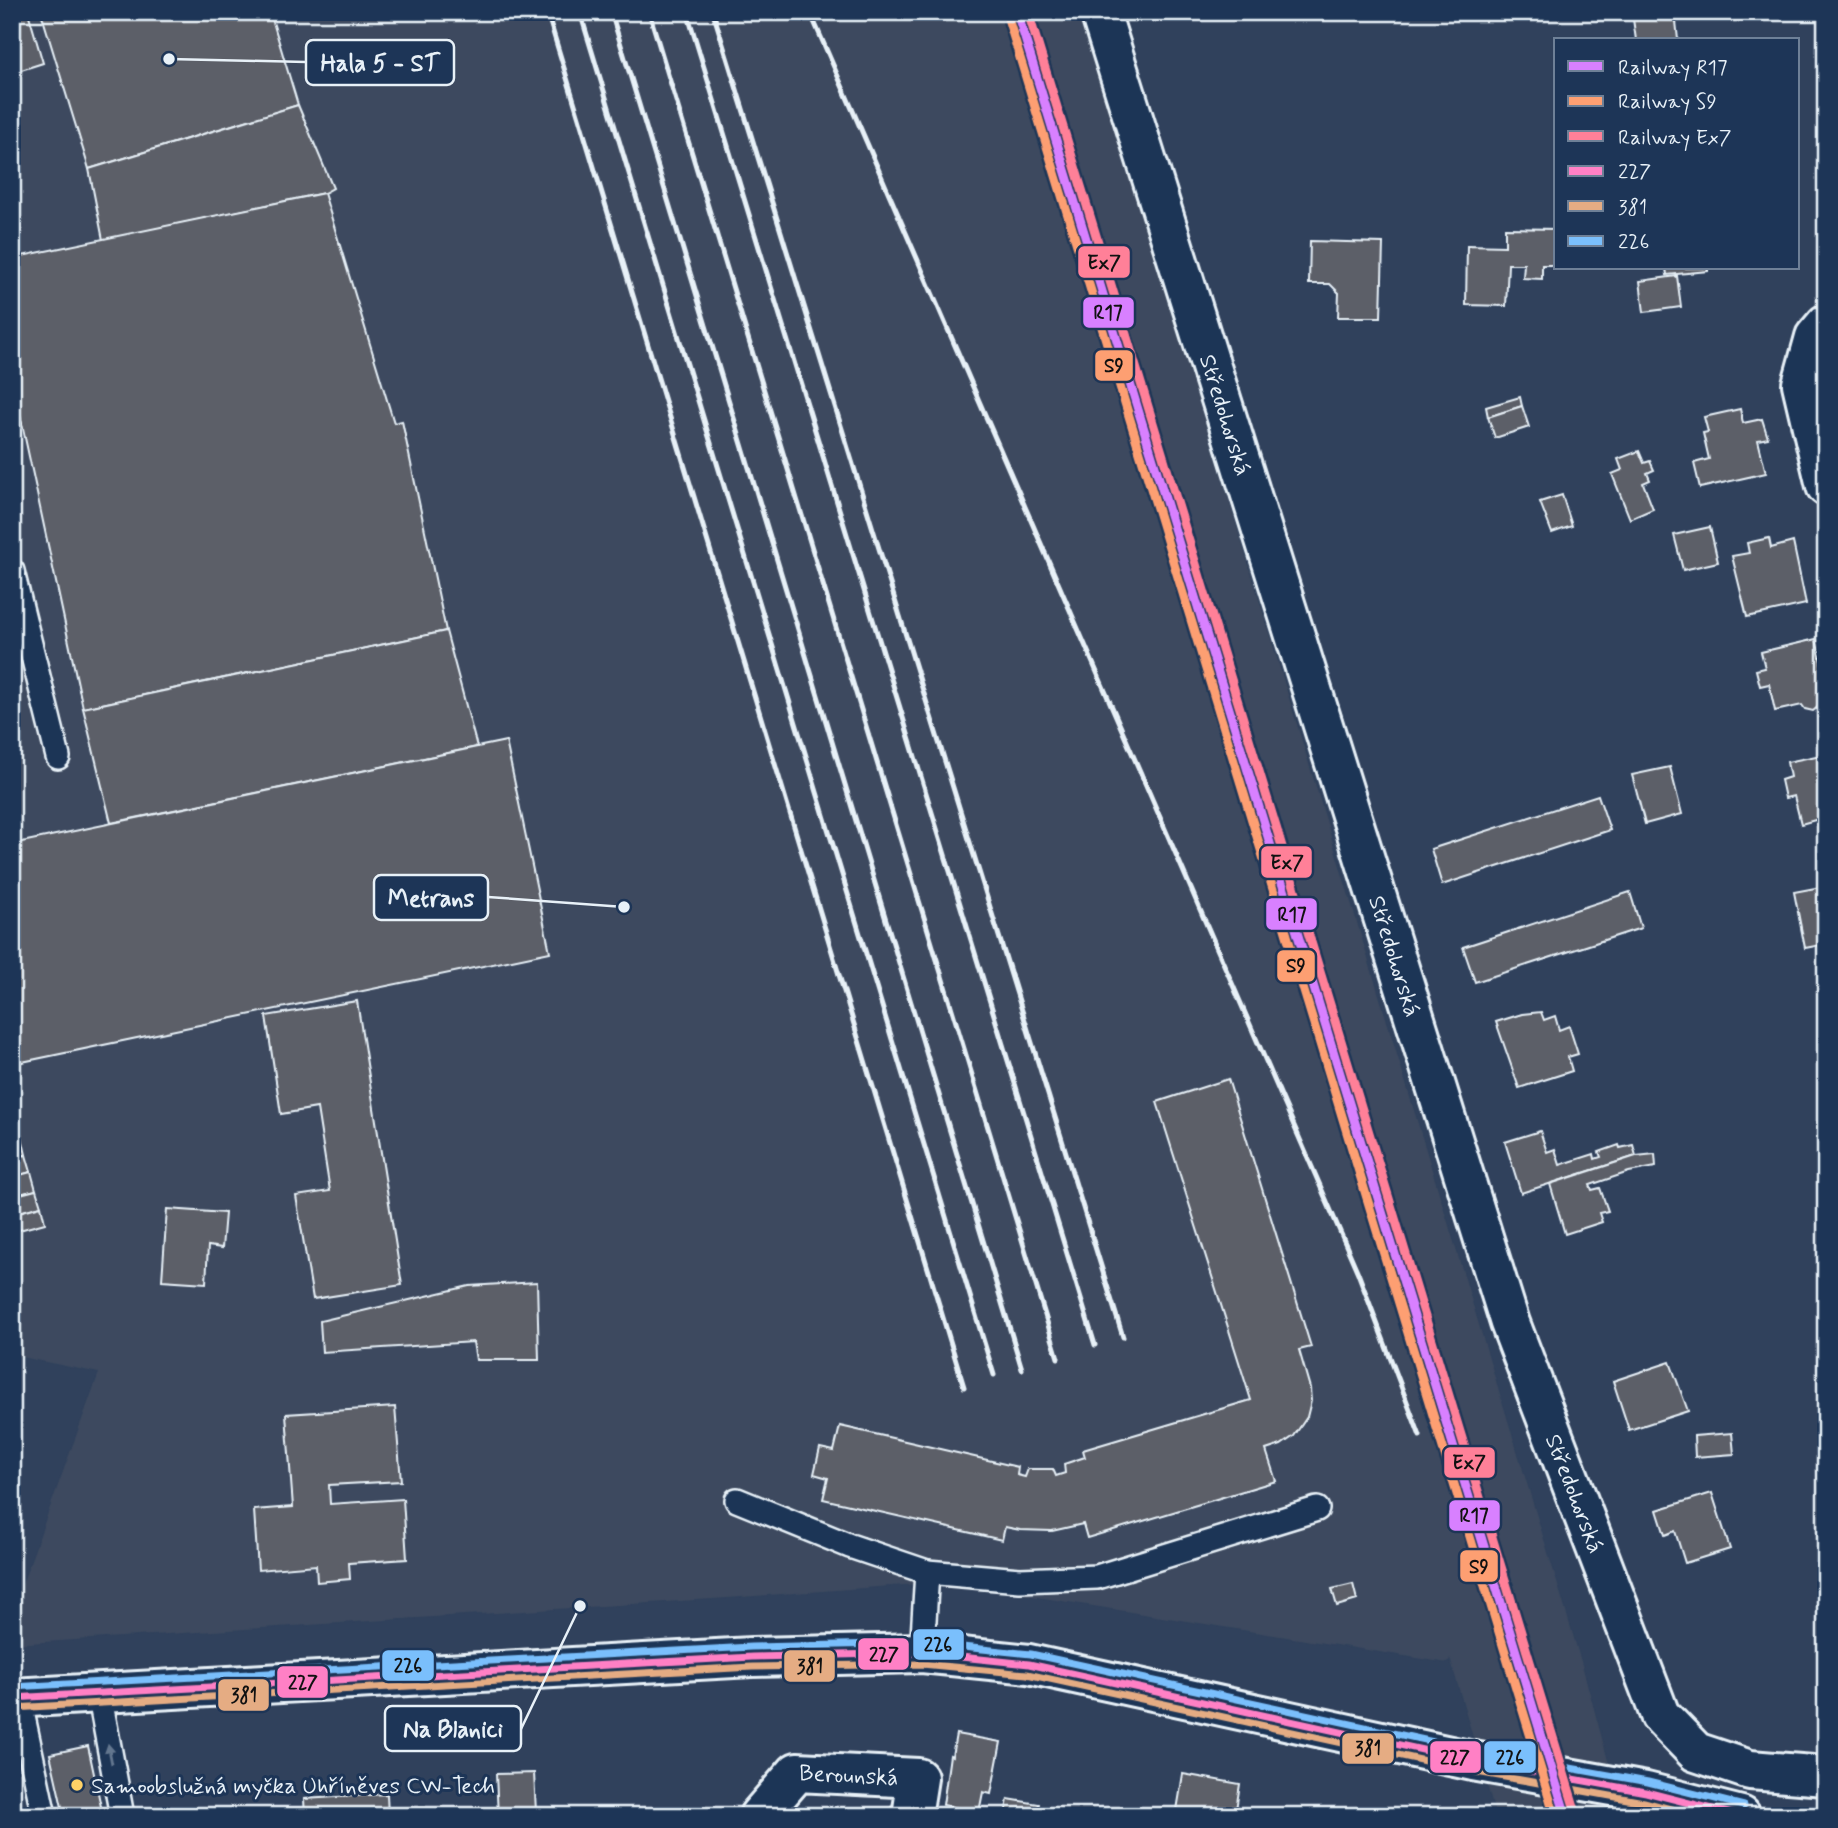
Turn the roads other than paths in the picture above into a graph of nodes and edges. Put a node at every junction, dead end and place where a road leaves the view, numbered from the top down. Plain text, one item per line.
1 (1100, 12) edge
2 (1826, 324) edge
3 (1826, 486) edge
4 (12, 571) edge
5 (58, 757) dead end
6 (737, 1500) dead end
7 (1318, 1509) dead end
8 (927, 1572) junction
9 (922, 1653) junction
10 (99, 1693) junction
11 (15, 1698) edge
12 (1826, 1776) edge
13 (44, 1816) edge
14 (122, 1816) edge
15 (759, 1816) edge
16 (912, 1816) edge
17 (1741, 1816) edge

1 - 12 street, Středohorská
2 - 3 street
4 - 5 lane
6 - 8 lane
7 - 8 lane
8 - 9 lane
9 - 10 street
9 - 17 street
10 - 11 street
14 -> 10 lane
11 - 13 lane
15 - 16 street, Berounská

